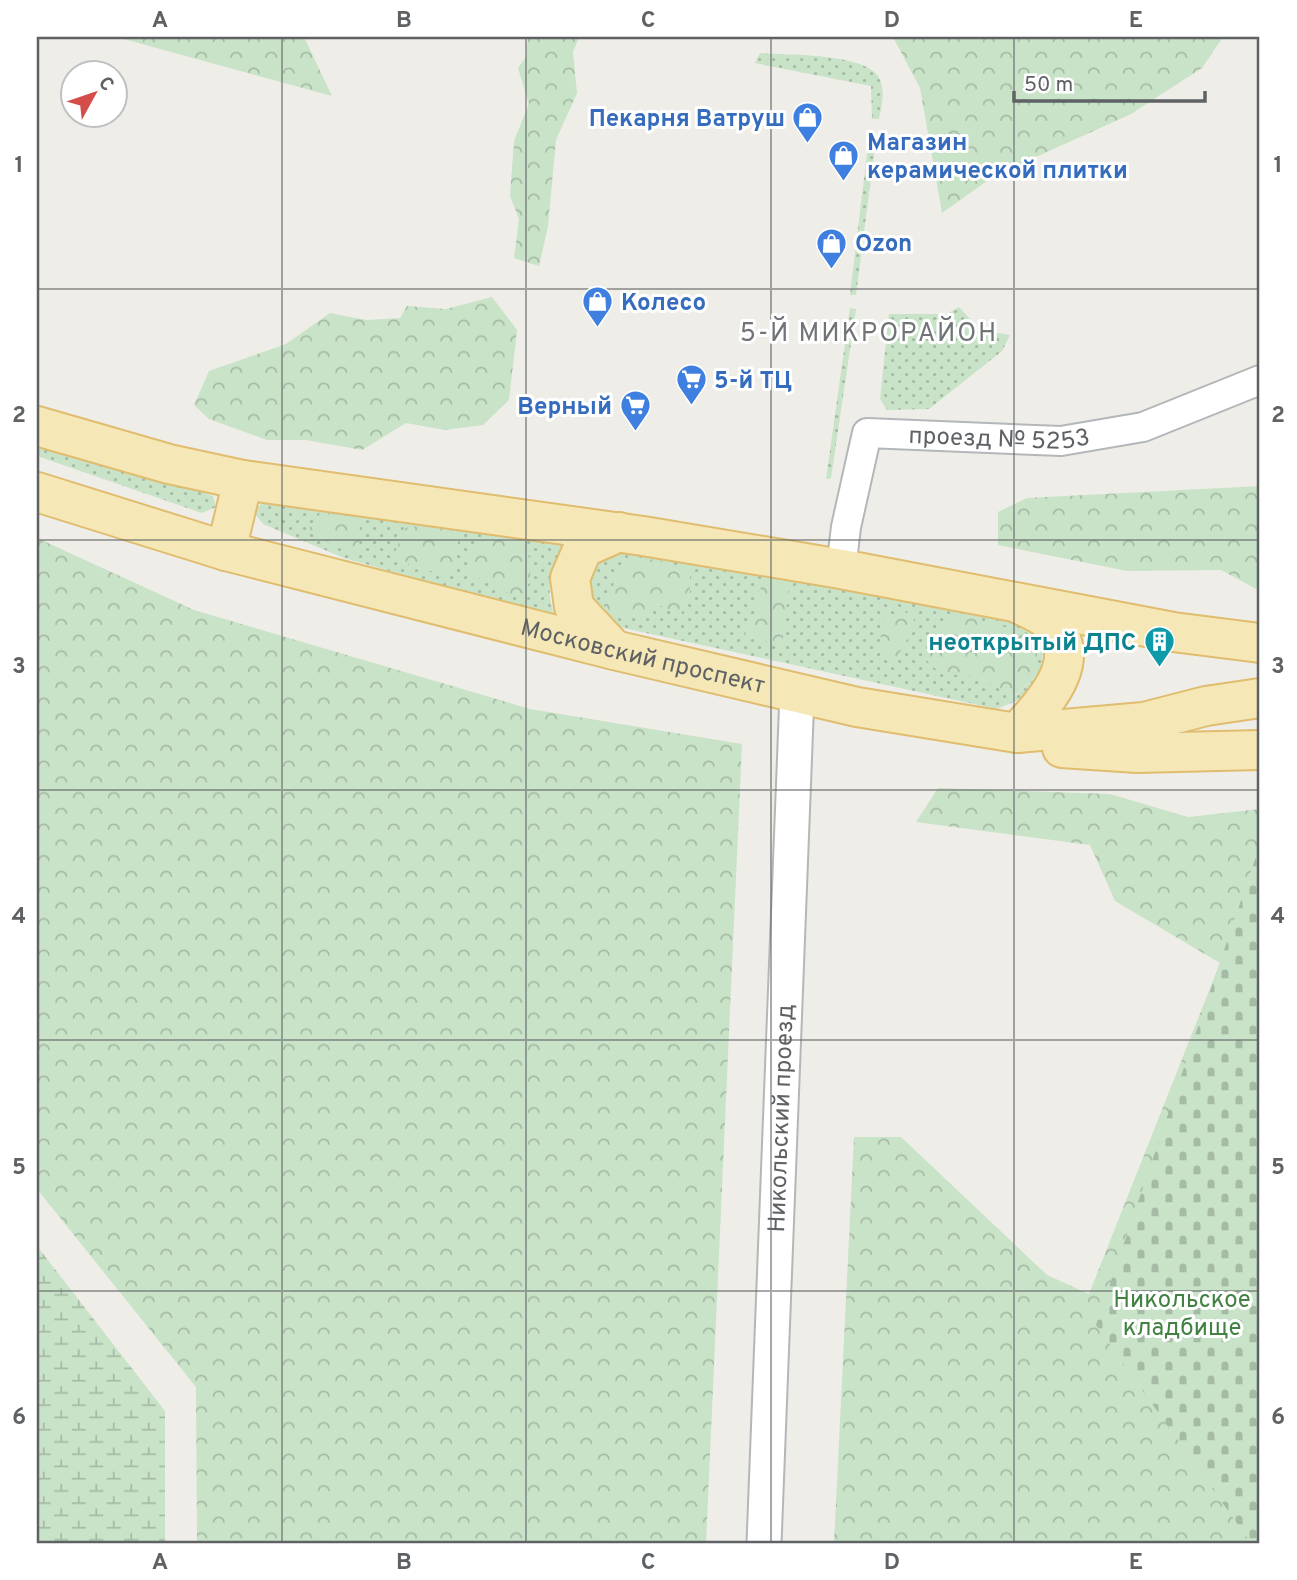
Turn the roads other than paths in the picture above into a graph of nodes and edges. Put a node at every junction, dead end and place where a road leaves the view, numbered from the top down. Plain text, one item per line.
1 (1260, 380) edge
2 (37, 426) edge
3 (243, 480) junction
4 (37, 492) edge
5 (619, 533) junction
6 (226, 551) junction
7 (841, 569) junction
8 (1013, 600) junction
9 (1260, 643) edge
10 (614, 650) junction
11 (797, 694) junction
12 (1252, 699) edge
13 (1017, 733) junction
14 (1260, 750) edge
15 (1138, 753) junction
16 (764, 1543) edge

1 - 7 street, проезд № 5253
2 - 3 main road
3 - 5 main road
3 - 6 main road
4 - 6 main road, Московский проспект
5 - 7 main road
5 - 10 main road
6 - 10 main road, Московский проспект
7 - 8 main road
8 - 9 main road
8 - 13 main road
10 - 11 main road, Московский проспект
11 - 13 main road, Московский проспект
11 - 16 street, Никольский проезд
12 - 13 main road, Московский проспект
12 - 15 main road
13 - 15 main road
14 - 15 main road

